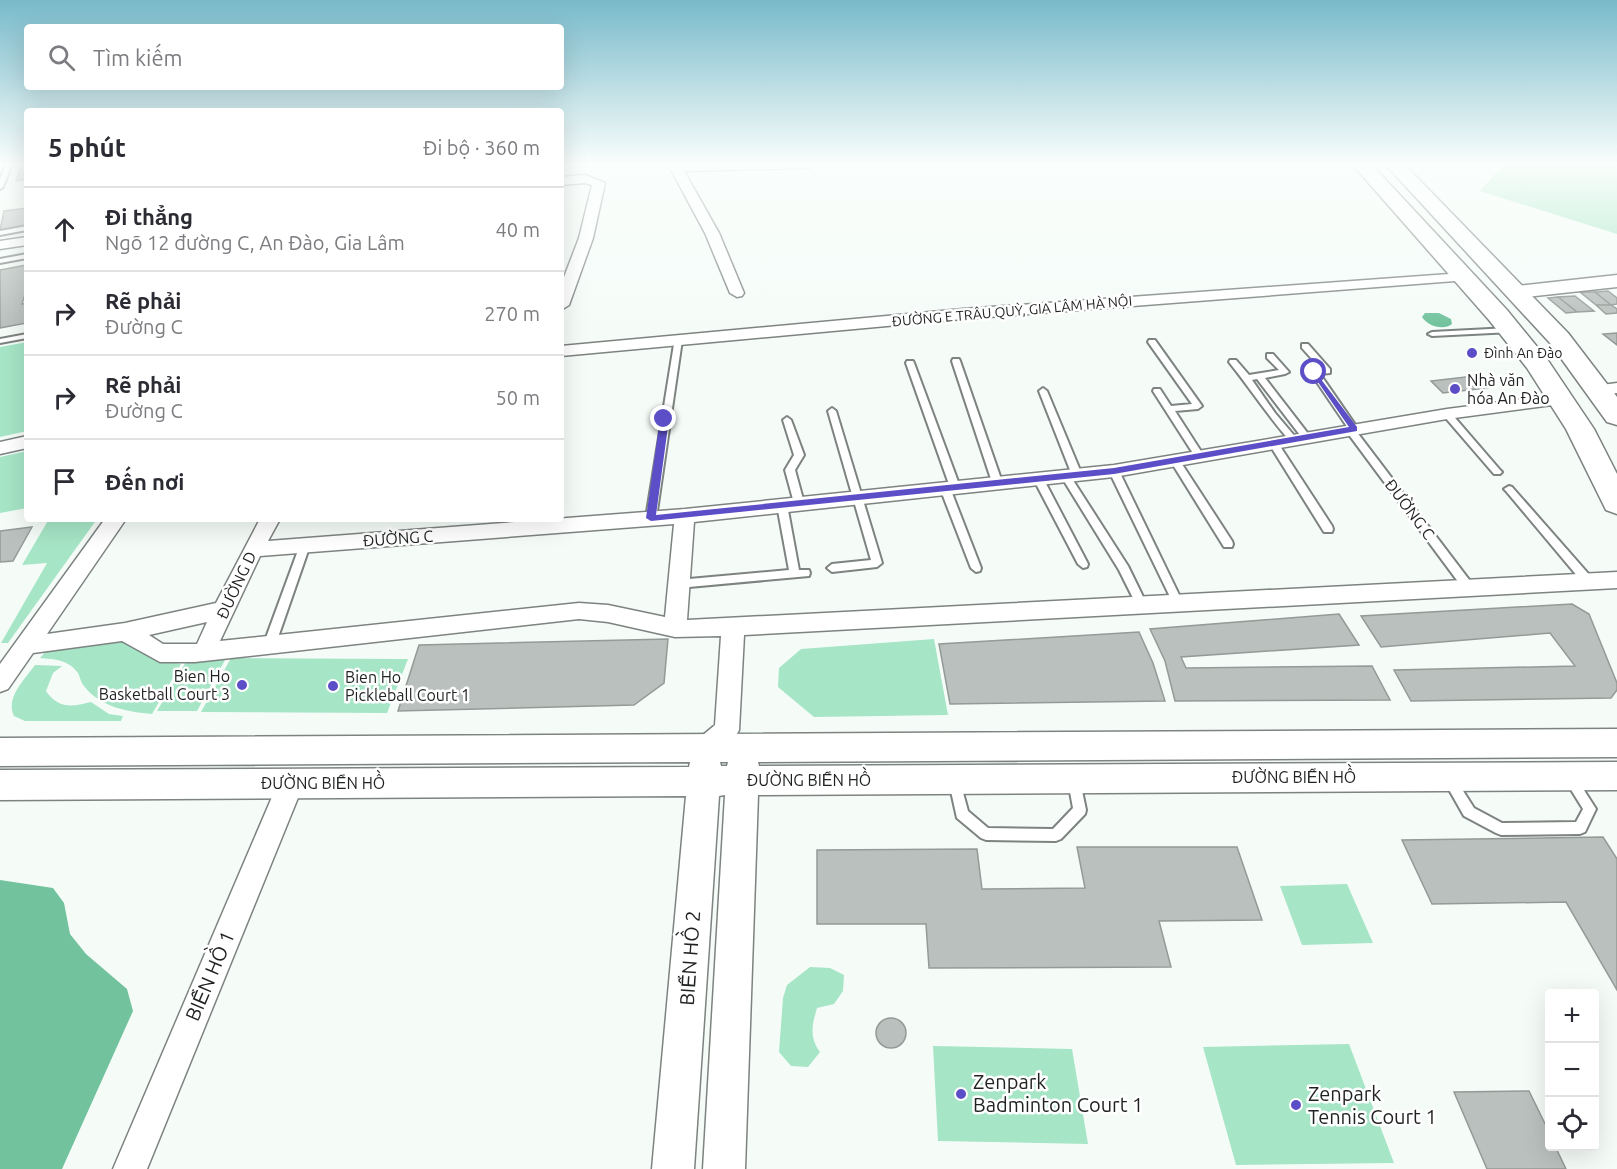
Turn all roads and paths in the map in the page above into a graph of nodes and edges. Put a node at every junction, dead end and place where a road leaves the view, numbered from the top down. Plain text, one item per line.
1 (591, 219) edge
2 (704, 219) edge
3 (1410, 219) edge
4 (1446, 219) edge
5 (0, 233) edge
6 (24, 237) edge
7 (24, 237) edge
8 (24, 239) edge
9 (0, 245) edge
10 (24, 257) edge
11 (16, 258) junction
12 (0, 261) edge
13 (1463, 277) junction
14 (1617, 281) edge
15 (1516, 292) junction
16 (737, 293) dead end
17 (564, 297) edge
18 (1510, 330) junction
19 (1432, 334) dead end
20 (24, 337) edge
21 (678, 340) junction
22 (0, 341) edge
23 (1152, 342) dead end
24 (1305, 346) dead end
25 (564, 351) edge
26 (1270, 356) dead end
27 (956, 362) dead end
28 (1233, 362) dead end
29 (910, 363) dead end
30 (1259, 376) junction
31 (1247, 378) junction
32 (1609, 389) edge
33 (1043, 391) dead end
34 (1157, 391) dead end
35 (1562, 399) junction
36 (1169, 409) junction
37 (832, 411) dead end
38 (1447, 414) junction
39 (1617, 416) edge
40 (787, 420) dead end
41 (1352, 429) junction
42 (1300, 438) junction
43 (1273, 442) junction
44 (24, 443) edge
45 (0, 448) edge
46 (1199, 456) junction
47 (1175, 460) junction
48 (1114, 471) junction
49 (1497, 472) dead end
50 (1072, 475) junction
51 (1038, 478) junction
52 (997, 482) junction
53 (950, 487) junction
54 (1509, 489) dead end
55 (856, 497) junction
56 (1617, 503) edge
57 (791, 504) junction
58 (685, 516) junction
59 (651, 518) junction
60 (114, 522) edge
61 (268, 522) edge
62 (1328, 529) dead end
63 (1228, 544) dead end
64 (305, 545) junction
65 (253, 549) junction
66 (1083, 564) dead end
67 (832, 568) dead end
68 (976, 568) dead end
69 (1617, 580) edge
70 (1588, 581) junction
71 (678, 584) junction
72 (1469, 588) junction
73 (1178, 603) junction
74 (1142, 605) junction
75 (224, 610) junction
76 (733, 627) junction
77 (675, 628) junction
78 (125, 632) junction
79 (27, 645) junction
80 (269, 646) junction
81 (204, 652) junction
82 (0, 682) edge
83 (1617, 743) edge
84 (0, 752) edge
85 (724, 757) junction
86 (1448, 776) junction
87 (1569, 776) junction
88 (1617, 776) edge
89 (1074, 778) junction
90 (954, 779) junction
91 (291, 783) junction
92 (0, 785) edge
93 (130, 1169) edge
94 (673, 1169) edge
95 (724, 1169) edge

1 - 17 street
2 - 16 street
3 - 13 main road
4 - 15 main road
5 - 6 lane
7 - 9 street
8 - 11 lane
10 - 11 lane
11 - 12 lane
13 - 18 main road
13 - 21 street, ĐƯỜNG E TRÂU QUỲ, GIA LÂM HÀ NỘI
14 - 15 street
15 - 32 main road
18 - 19 lane
18 - 35 main road
20 - 22 lane
21 - 25 street, ĐƯỜNG E TRÂU QUỲ, GIA LÂM HÀ NỘI
21 - 59 lane
23 - 36 lane
24 - 41 lane
26 - 30 lane
27 - 52 lane
28 - 31 lane
29 - 53 lane
30 - 31 lane
30 - 42 lane
31 - 42 lane
32 - 39 main road
33 - 50 lane
34 - 36 lane
35 - 38 street, ĐƯỜNG C
35 - 56 main road
36 - 46 lane
37 - 55 lane
38 - 41 street, ĐƯỜNG C
38 - 49 lane
40 - 57 lane
41 - 42 street, ĐƯỜNG C
41 - 72 lane, ĐƯỜNG C
42 - 43 street, ĐƯỜNG C
43 - 46 street, ĐƯỜNG C
43 - 62 lane
44 - 45 street
46 - 47 street, ĐƯỜNG C
47 - 48 street, ĐƯỜNG C
47 - 63 lane
48 - 50 street, ĐƯỜNG C
48 - 73 lane
50 - 51 street, ĐƯỜNG C
50 - 74 lane
51 - 52 street, ĐƯỜNG C
51 - 66 lane
52 - 53 street, ĐƯỜNG C
53 - 55 street, ĐƯỜNG C
53 - 68 lane
54 - 70 lane
55 - 57 street, ĐƯỜNG C
55 - 67 lane
57 - 58 street, ĐƯỜNG C
57 - 71 lane
58 - 59 street, ĐƯỜNG C
58 - 71 street
59 - 64 street, ĐƯỜNG C
60 - 79 street
61 - 65 street, ĐƯỜNG D
64 - 65 street, ĐƯỜNG C
64 - 80 lane
65 - 75 street, ĐƯỜNG D
69 - 70 street
70 - 72 street
71 - 77 street
72 - 73 street
73 - 74 street
74 - 76 street
75 - 78 street
75 - 81 street, ĐƯỜNG D
76 - 77 street
76 - 85 street
77 - 80 street
78 - 79 street
78 - 81 street
79 - 82 street
80 - 81 street
83 - 85 street, ĐƯỜNG BIỂN HỒ
84 - 85 street, ĐƯỜNG BIỂN HỒ
85 - 90 street, ĐƯỜNG BIỂN HỒ
85 - 91 street, ĐƯỜNG BIỂN HỒ
85 - 94 street, BIỂN HỒ 2
85 - 95 street
86 - 87 street, ĐƯỜNG BIỂN HỒ
86 - 87 lane
86 - 89 street, ĐƯỜNG BIỂN HỒ
87 - 88 street, ĐƯỜNG BIỂN HỒ
89 - 90 street, ĐƯỜNG BIỂN HỒ
89 - 90 lane
91 - 92 street, ĐƯỜNG BIỂN HỒ
91 - 93 street, BIỂN HỒ 1

